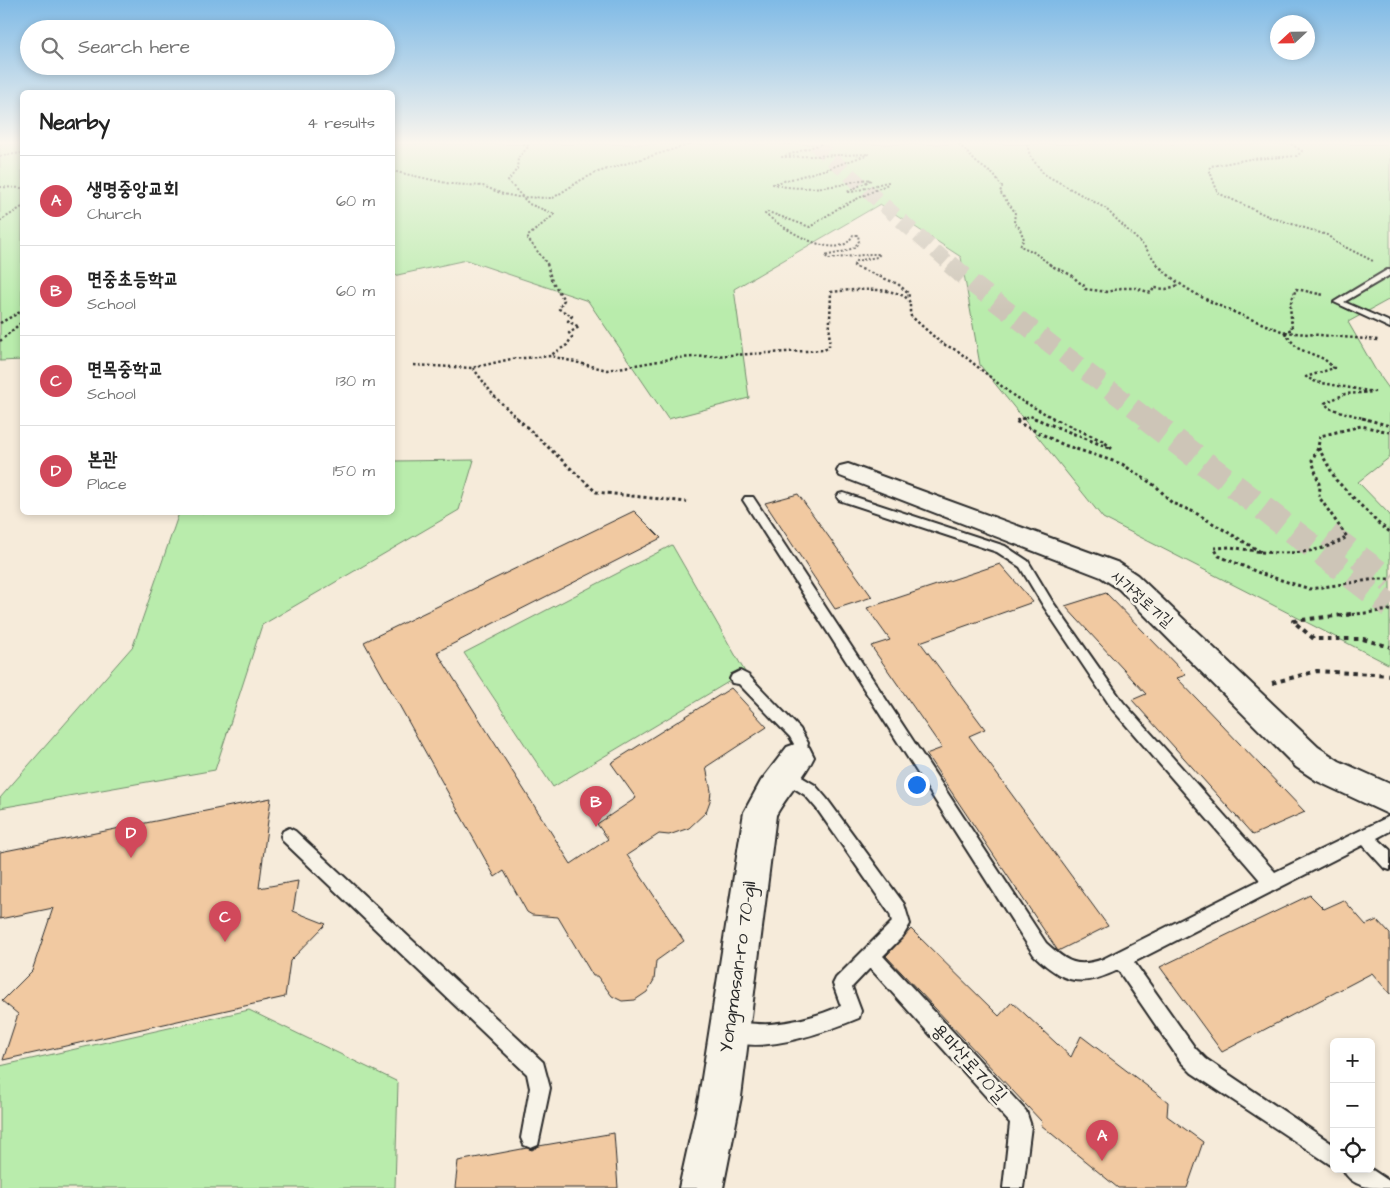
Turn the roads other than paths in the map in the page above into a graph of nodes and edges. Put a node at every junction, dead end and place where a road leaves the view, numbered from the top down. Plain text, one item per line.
1 (1390, 272) edge
2 (1390, 325) edge
3 (848, 470) dead end
4 (843, 496) dead end
5 (749, 500) dead end
6 (737, 679) dead end
7 (792, 765) junction
8 (1390, 800) edge
9 (1390, 823) edge
10 (290, 836) dead end
11 (1365, 836) junction
12 (1390, 862) edge
13 (1273, 882) junction
14 (870, 956) junction
15 (1121, 959) junction
16 (729, 1032) junction
17 (531, 1138) dead end
18 (1330, 1153) edge
19 (1359, 1173) edge
20 (701, 1188) edge
21 (1013, 1188) edge
22 (1382, 1188) edge

1 - 2 lane
3 - 8 street, 사가정로71길
4 - 13 lane
5 - 15 lane
6 - 7 lane
7 - 14 lane
7 - 16 street, Yongmasan-ro 70-gil
9 - 11 lane
10 - 17 lane
11 - 12 lane
11 - 13 lane
13 - 15 lane
14 - 16 lane
14 - 21 lane, 용마산로70길
15 - 18 lane
16 - 20 street, Yongmasan-ro 70-gil
19 - 22 lane

